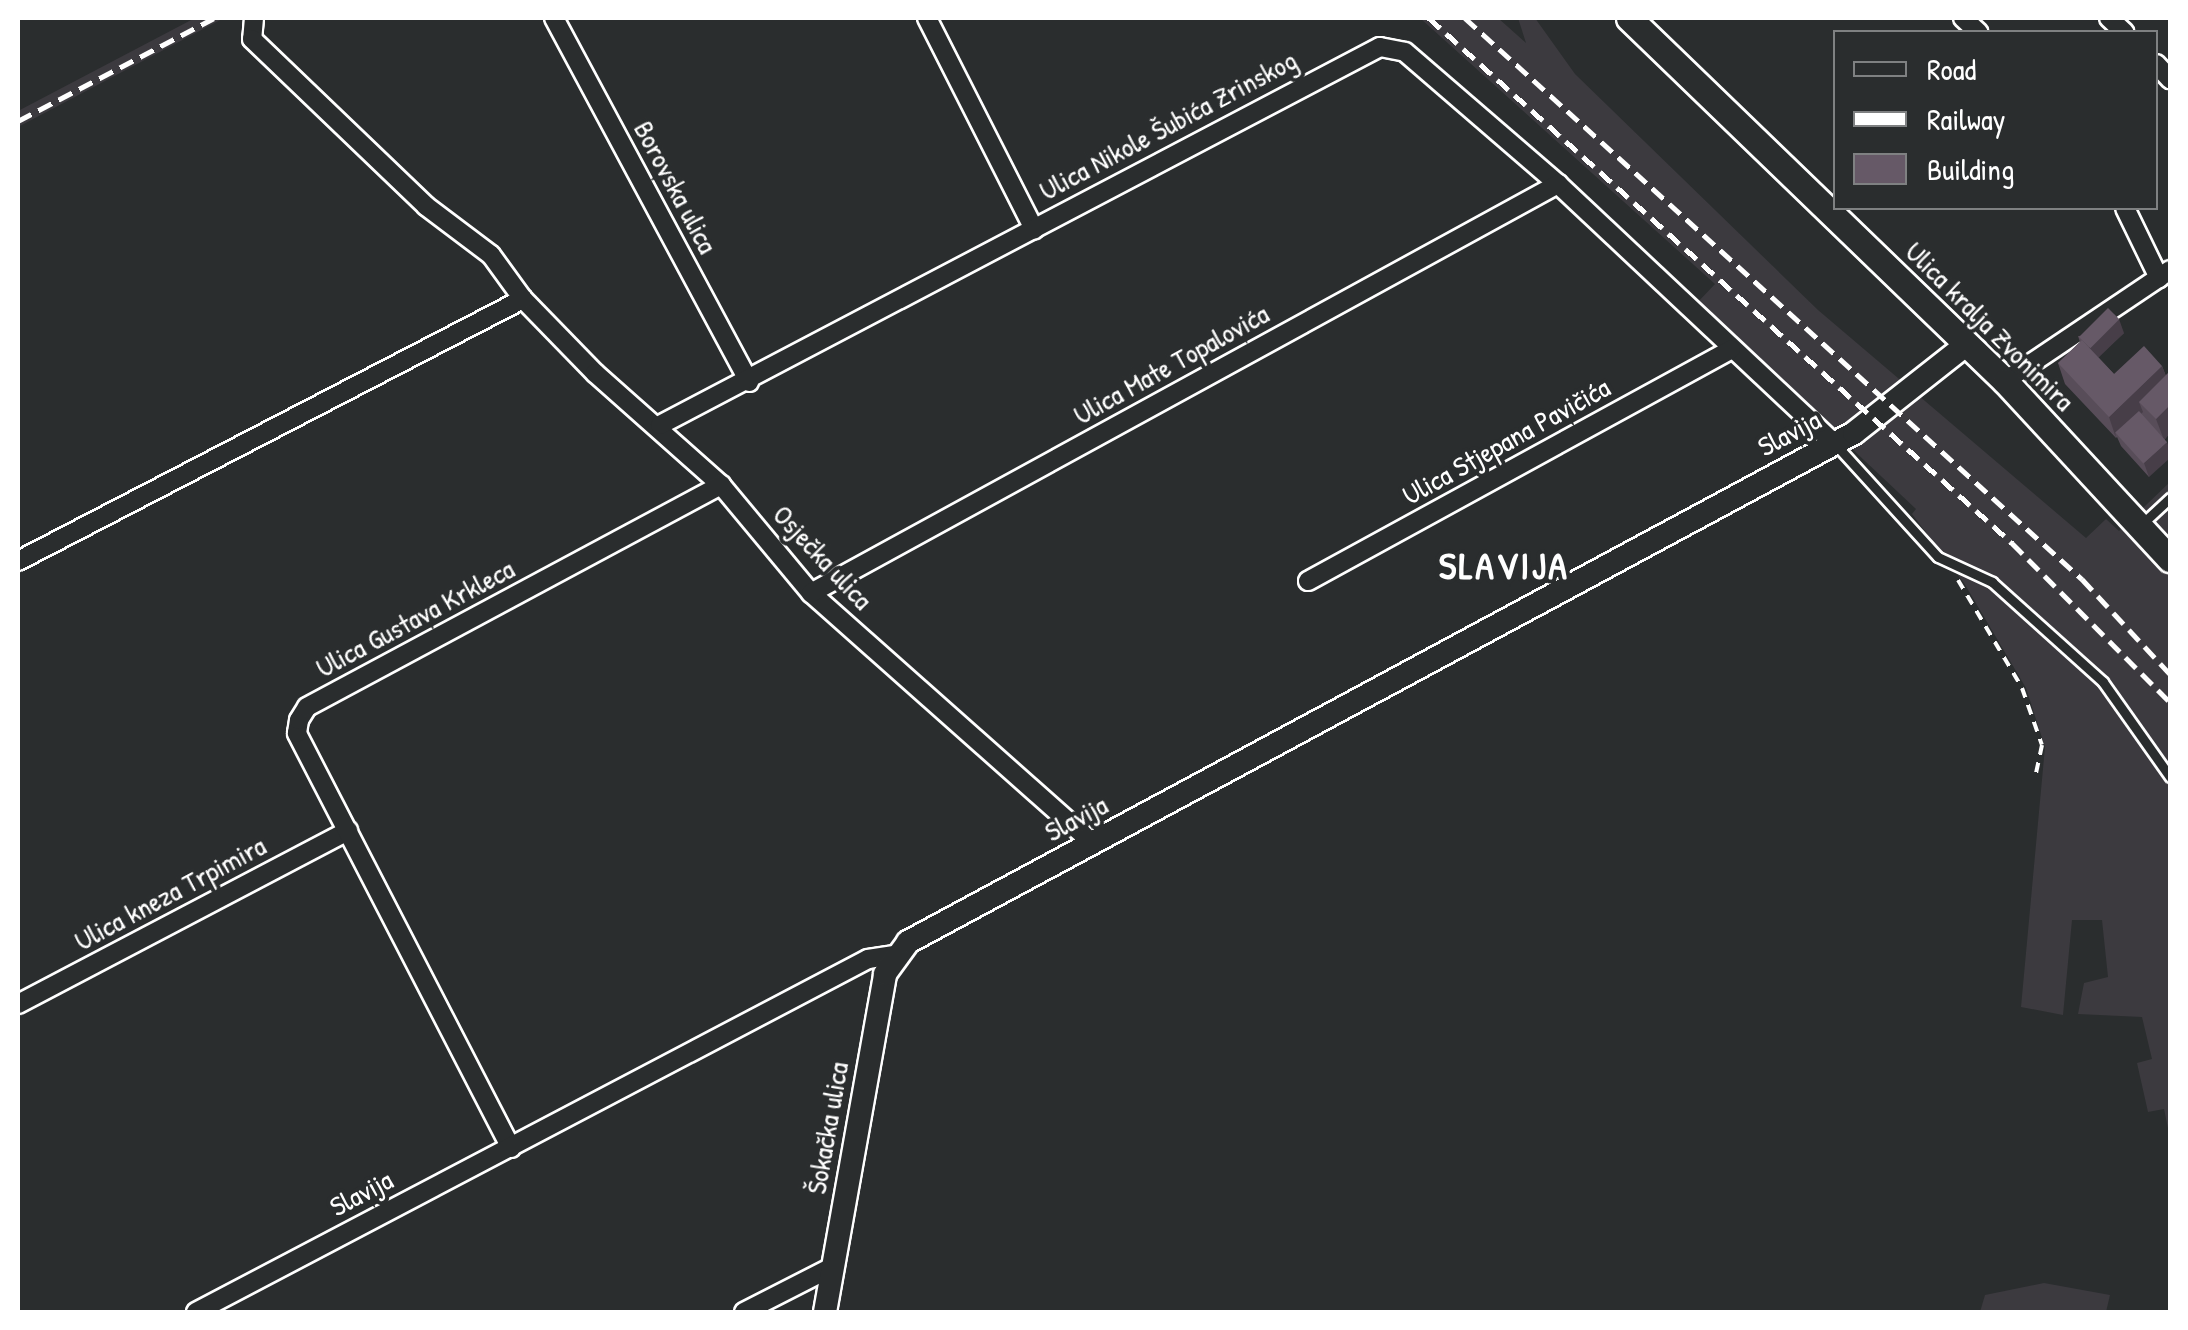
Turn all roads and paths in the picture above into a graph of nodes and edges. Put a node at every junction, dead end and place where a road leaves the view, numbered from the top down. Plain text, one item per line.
1 (254, 18) edge
2 (554, 18) edge
3 (926, 18) edge
4 (1629, 18) edge
5 (1558, 184) junction
6 (2125, 210) edge
7 (1034, 228) junction
8 (2165, 274) edge
9 (522, 299) junction
10 (1967, 344) junction
11 (1731, 348) junction
12 (2005, 381) junction
13 (749, 382) junction
14 (660, 425) junction
15 (1834, 443) junction
16 (720, 485) junction
17 (2170, 498) edge
18 (2139, 526) junction
19 (2170, 559) edge
20 (18, 561) edge
21 (1952, 566) junction
22 (1308, 581) dead end
23 (811, 593) junction
24 (2170, 777) edge
25 (2035, 778) dead end
26 (348, 831) junction
27 (1093, 844) junction
28 (893, 956) junction
29 (18, 1004) edge
30 (511, 1148) junction
31 (832, 1267) junction
32 (196, 1312) edge
33 (744, 1312) edge
34 (829, 1312) edge

1 - 9 street, Osječka ulica
2 - 13 street, Borovska ulica
3 - 7 street
4 - 10 main road, Ulica kralja Zvonimira
5 - 7 street, Ulica Nikole Šubića Zrinskog
5 - 11 street, Ulica Nikole Šubića Zrinskog
5 - 23 street, Ulica Mate Topalovića
6 - 8 street
7 - 13 street, Ulica Nikole Šubića Zrinskog
8 - 12 street
9 - 14 street, Osječka ulica
9 - 20 street
10 - 12 main road, Ulica kralja Zvonimira
10 - 15 street, Slavija
11 - 15 street, Ulica Nikole Šubića Zrinskog
11 - 22 street, Ulica Stjepana Pavičića
12 - 18 main road, Ulica kralja Zvonimira
13 - 14 street, Ulica Nikole Šubića Zrinskog
14 - 16 street, Osječka ulica
15 - 21 lane
15 - 27 street, Slavija
16 - 23 street, Osječka ulica
16 - 26 street, Ulica Gustava Krkleca
17 - 18 lane
18 - 19 main road, Ulica kralja Zvonimira
21 - 24 lane
21 - 25 path
23 - 27 street, Osječka ulica
26 - 29 street, Ulica kneza Trpimira
26 - 30 street, Ulica Gustava Krkleca
27 - 28 street, Slavija
28 - 30 street, Slavija
28 - 31 street, Šokačka ulica
30 - 32 street, Slavija
31 - 33 street
31 - 34 street, Šokačka ulica

